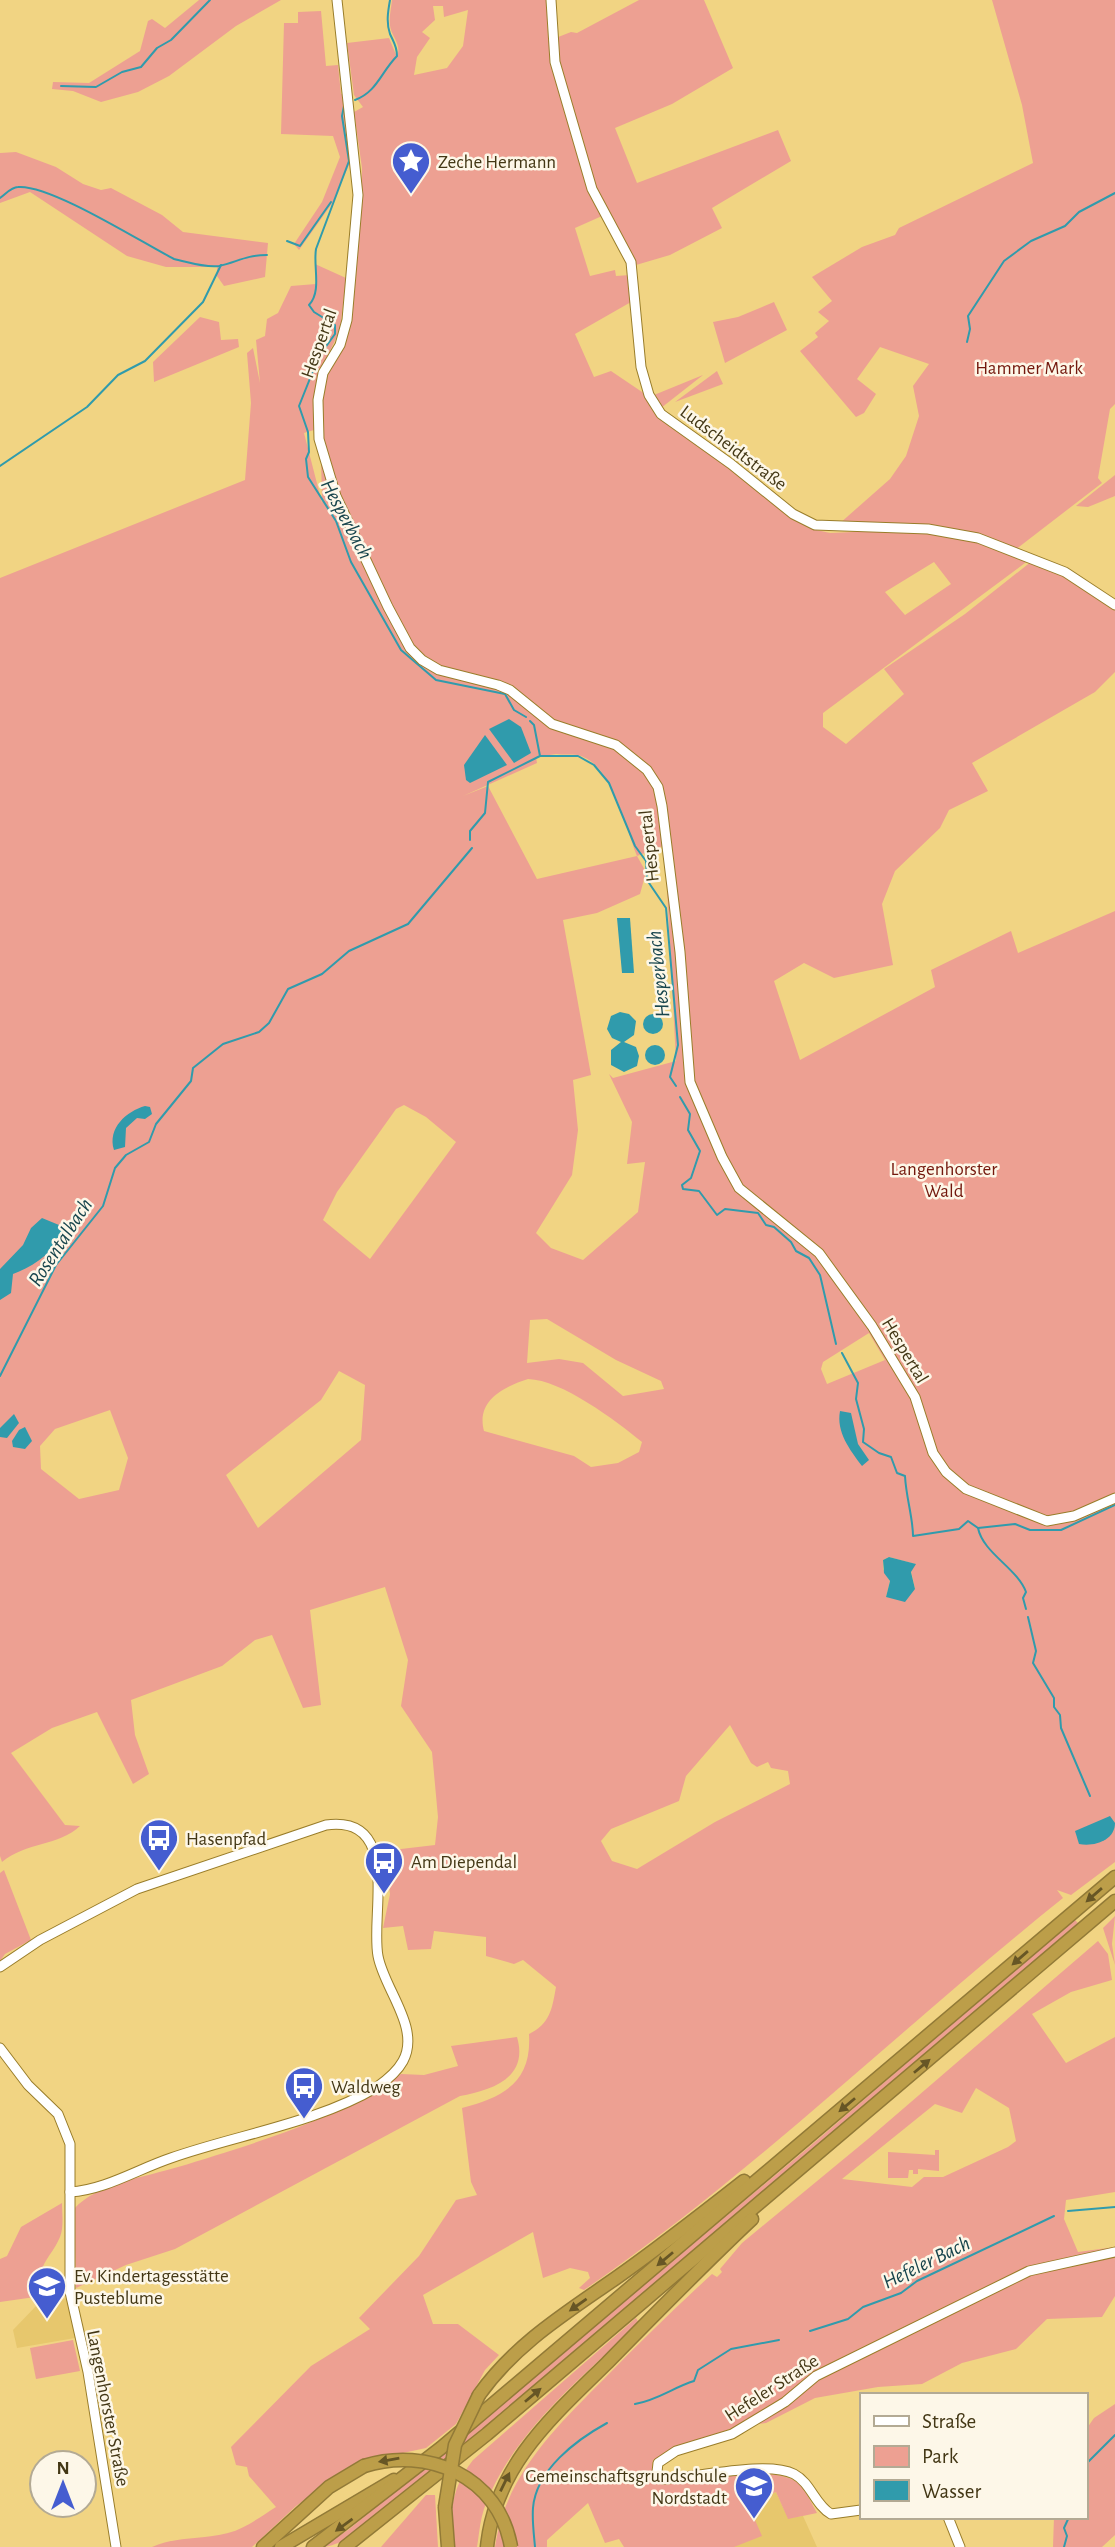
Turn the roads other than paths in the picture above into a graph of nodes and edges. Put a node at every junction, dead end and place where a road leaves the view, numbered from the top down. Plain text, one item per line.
1 (337, 0) edge
2 (551, 0) edge
3 (1115, 605) edge
4 (1115, 1498) edge
5 (1115, 1877) edge
6 (1115, 1901) edge
7 (0, 1967) edge
8 (0, 2048) edge
9 (811, 2135) junction
10 (794, 2174) junction
11 (70, 2192) junction
12 (1115, 2252) edge
13 (413, 2471) junction
14 (425, 2486) junction
15 (860, 2510) edge
16 (949, 2519) edge
17 (117, 2547) edge
18 (263, 2547) edge
19 (281, 2547) edge
20 (313, 2547) edge
21 (345, 2547) edge
22 (360, 2547) edge
23 (448, 2547) edge
24 (487, 2547) edge
25 (511, 2547) edge
26 (960, 2547) edge

1 - 4 main road, Hespertal
2 - 3 main road, Ludscheidtstraße
5 -> 9 highway
10 -> 6 highway
7 - 11 main road
8 - 11 main road, Langenhorster Straße
9 -> 13 highway
9 -> 23 highway, bridge
14 -> 10 highway
24 -> 10 highway
11 - 17 main road, Langenhorster Straße
12 - 15 main road, Hefeler Straße
13 - 19 highway
13 -> 20 highway
14 - 21 highway
14 - 22 highway
16 - 26 main road
25 -> 18 highway, bridge

